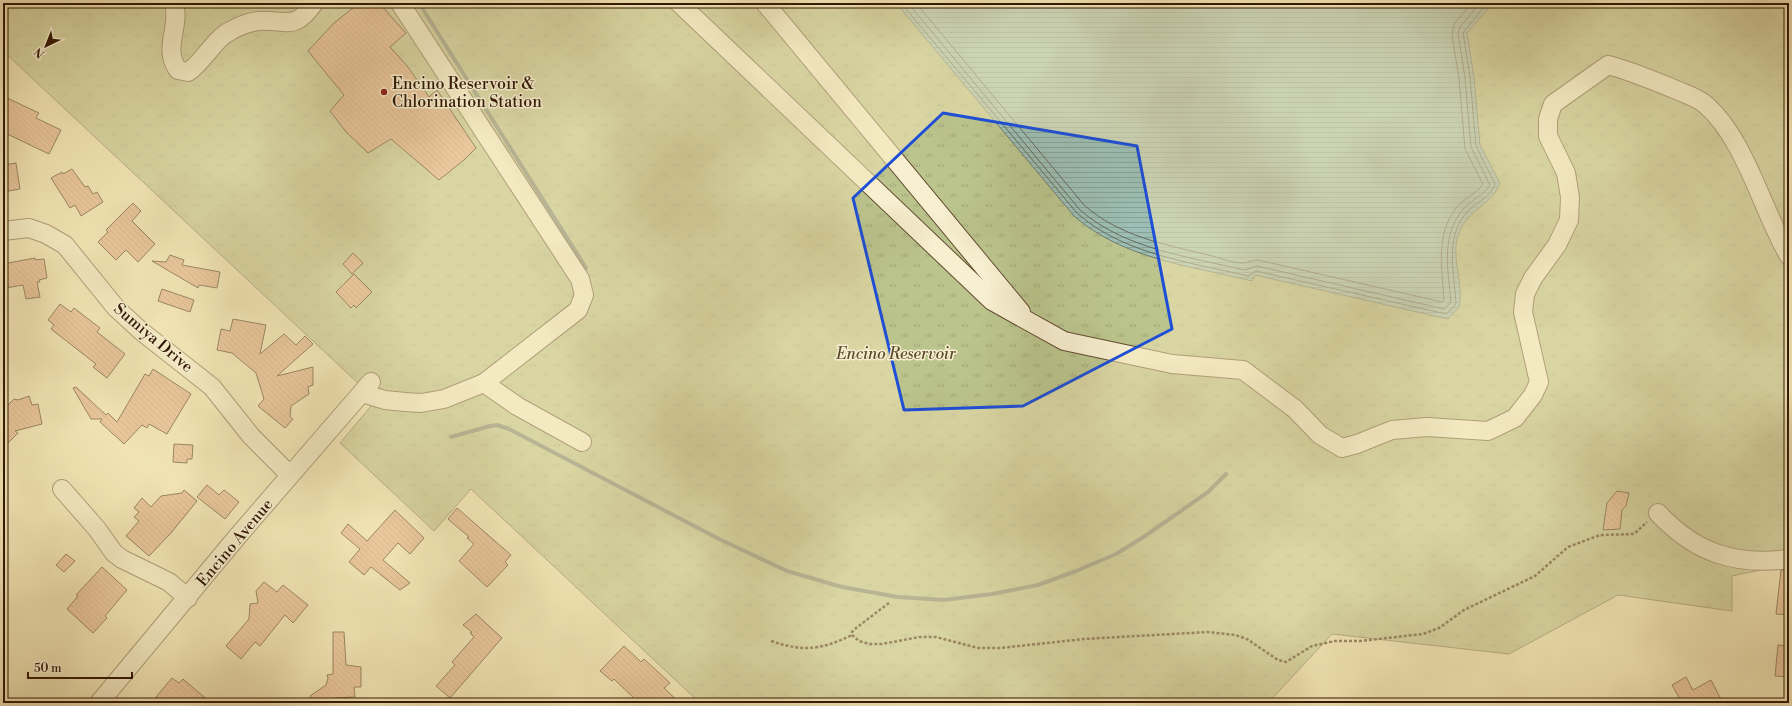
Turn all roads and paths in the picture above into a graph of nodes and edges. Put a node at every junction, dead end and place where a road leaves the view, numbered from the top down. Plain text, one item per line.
1 (174, 3) edge
2 (314, 3) edge
3 (400, 3) edge
4 (679, 3) edge
5 (765, 3) edge
6 (3, 231) edge
7 (1789, 256) edge
8 (1029, 322) junction
9 (484, 383) junction
10 (582, 442) dead end
11 (290, 475) junction
12 (62, 489) dead end
13 (1658, 513) joint
14 (1789, 559) edge
15 (188, 598) junction
16 (889, 603) dead end
17 (852, 636) junction
18 (771, 641) dead end
19 (99, 703) edge

1 - 2 street
3 - 9 street
4 - 8 street
5 - 8 street
6 - 11 street, Sumiya Drive
7 - 8 street
9 - 10 street
9 - 11 street, Encino Avenue
11 - 15 street, Encino Avenue
12 - 15 street
13 - 14 street
13 - 17 path
15 - 19 street, Encino Avenue
16 - 17 path
17 - 18 path

